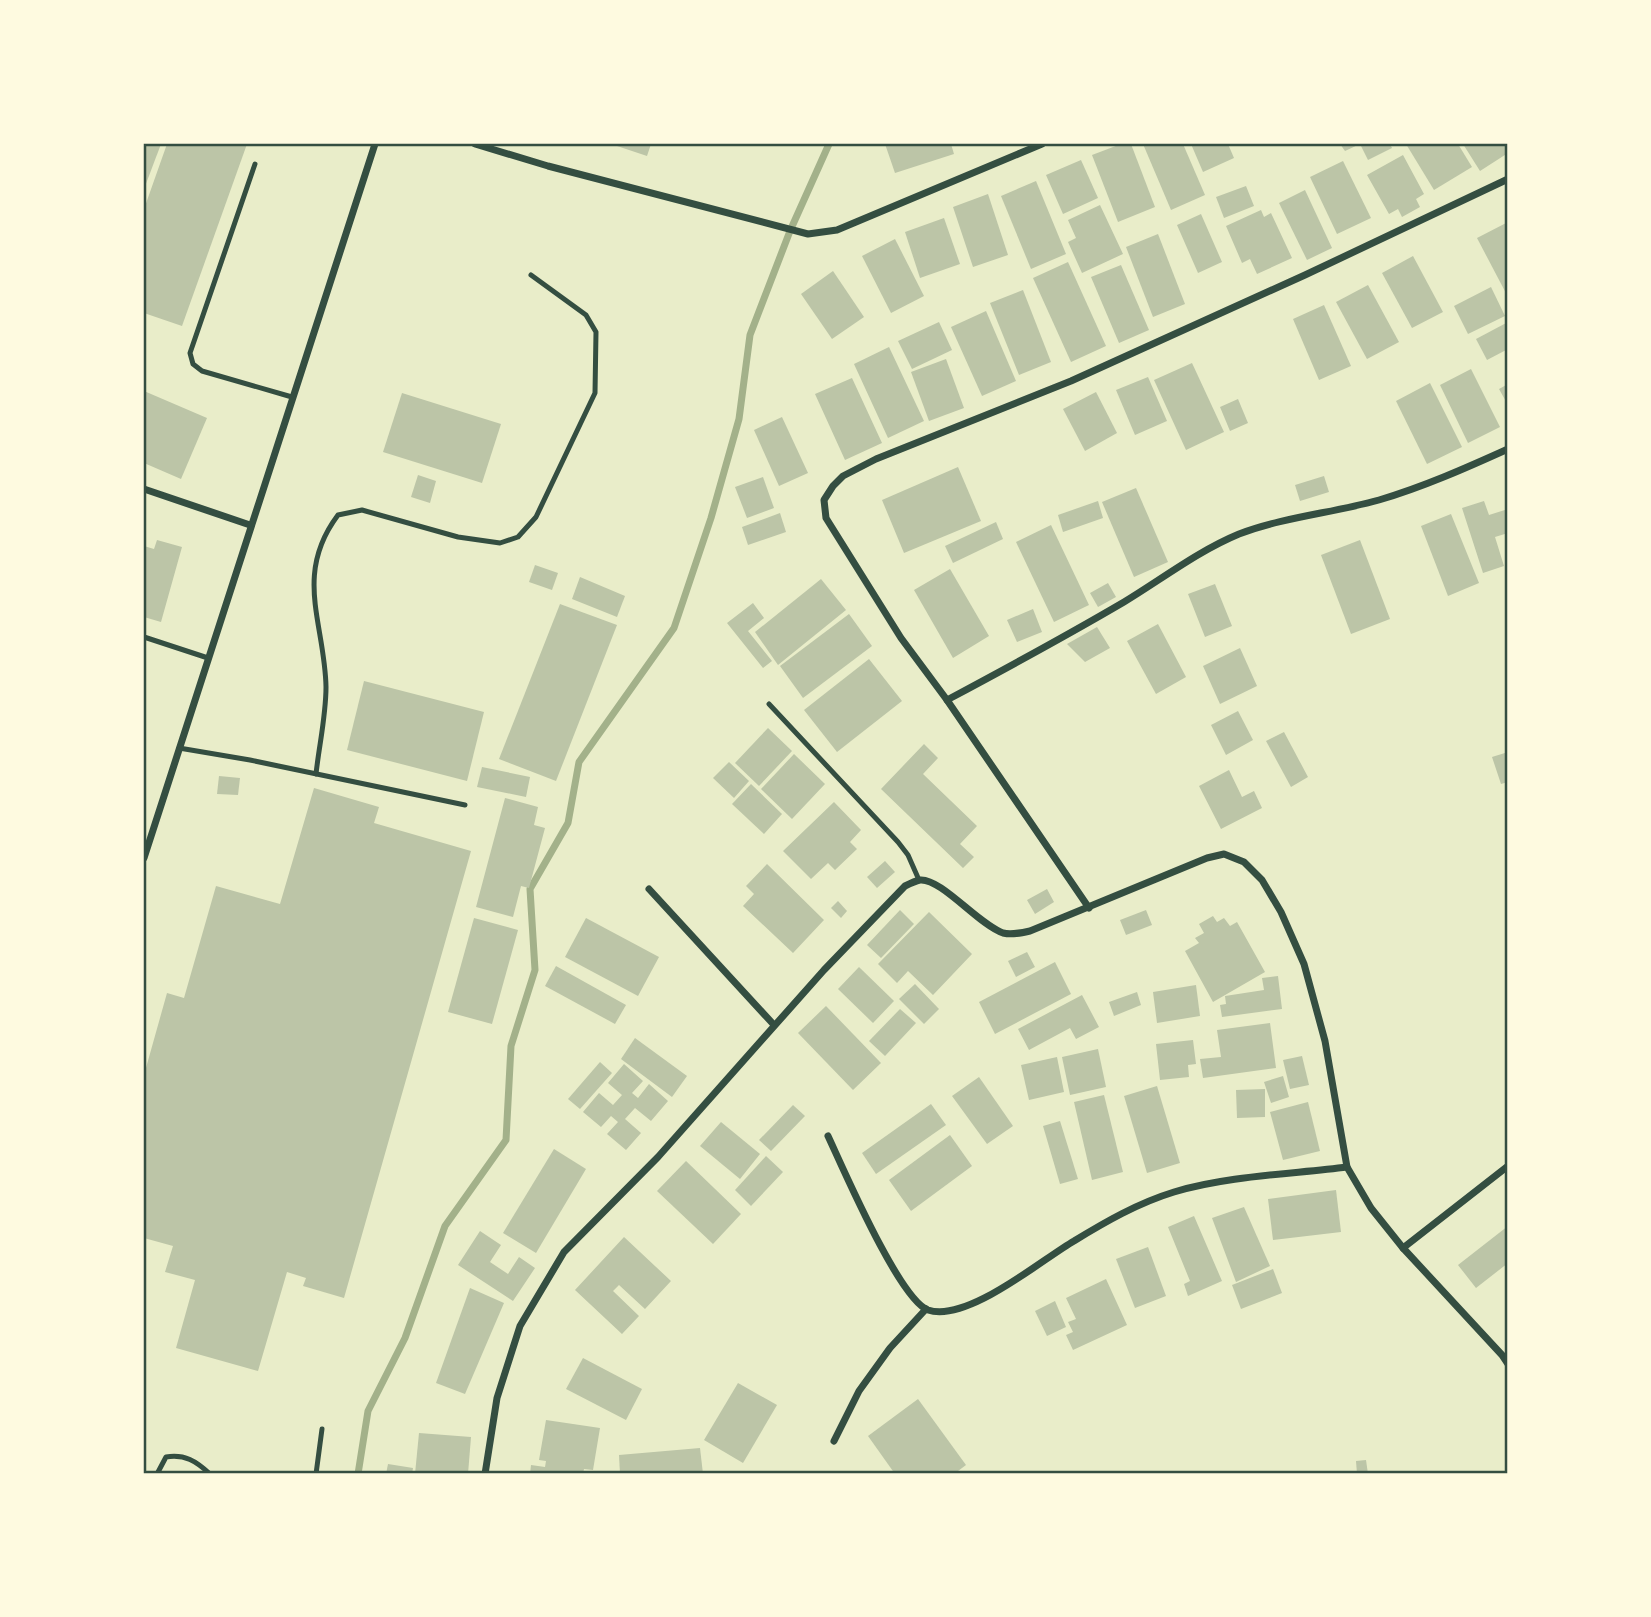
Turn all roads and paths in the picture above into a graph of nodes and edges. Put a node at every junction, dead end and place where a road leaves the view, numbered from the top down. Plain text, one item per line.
1 (374, 144) edge
2 (475, 144) edge
3 (1042, 144) edge
4 (255, 164) dead end
5 (1507, 179) edge
6 (531, 275) dead end
7 (292, 397) junction
8 (1507, 449) edge
9 (144, 489) edge
10 (250, 525) junction
11 (144, 638) edge
12 (208, 658) junction
13 (947, 700) junction
14 (769, 704) dead end
15 (179, 748) junction
16 (316, 774) junction
17 (465, 805) dead end
18 (144, 858) edge
19 (919, 880) junction
20 (649, 889) dead end
21 (1089, 908) junction
22 (774, 1026) junction
23 (828, 1136) dead end
24 (1507, 1166) edge
25 (1347, 1167) junction
26 (1403, 1248) junction
27 (926, 1309) junction
28 (1507, 1364) edge
29 (322, 1429) dead end
30 (834, 1441) dead end
31 (157, 1474) edge
32 (210, 1474) edge
33 (316, 1474) edge
34 (485, 1474) edge

1 - 7 street
2 - 3 street
4 - 7 lane
5 - 13 street
6 - 16 lane
7 - 10 street
8 - 13 street
9 - 10 street
10 - 12 street
11 - 12 lane
12 - 15 street
13 - 21 street
14 - 19 lane
15 - 16 lane
15 - 18 street
16 - 17 lane
19 - 21 street
19 - 22 street
20 - 22 street
21 - 25 street
22 - 34 street
23 - 27 street
24 - 26 street
25 - 26 street
25 - 27 street
26 - 28 street
27 - 30 street
29 - 33 lane
31 - 32 lane

